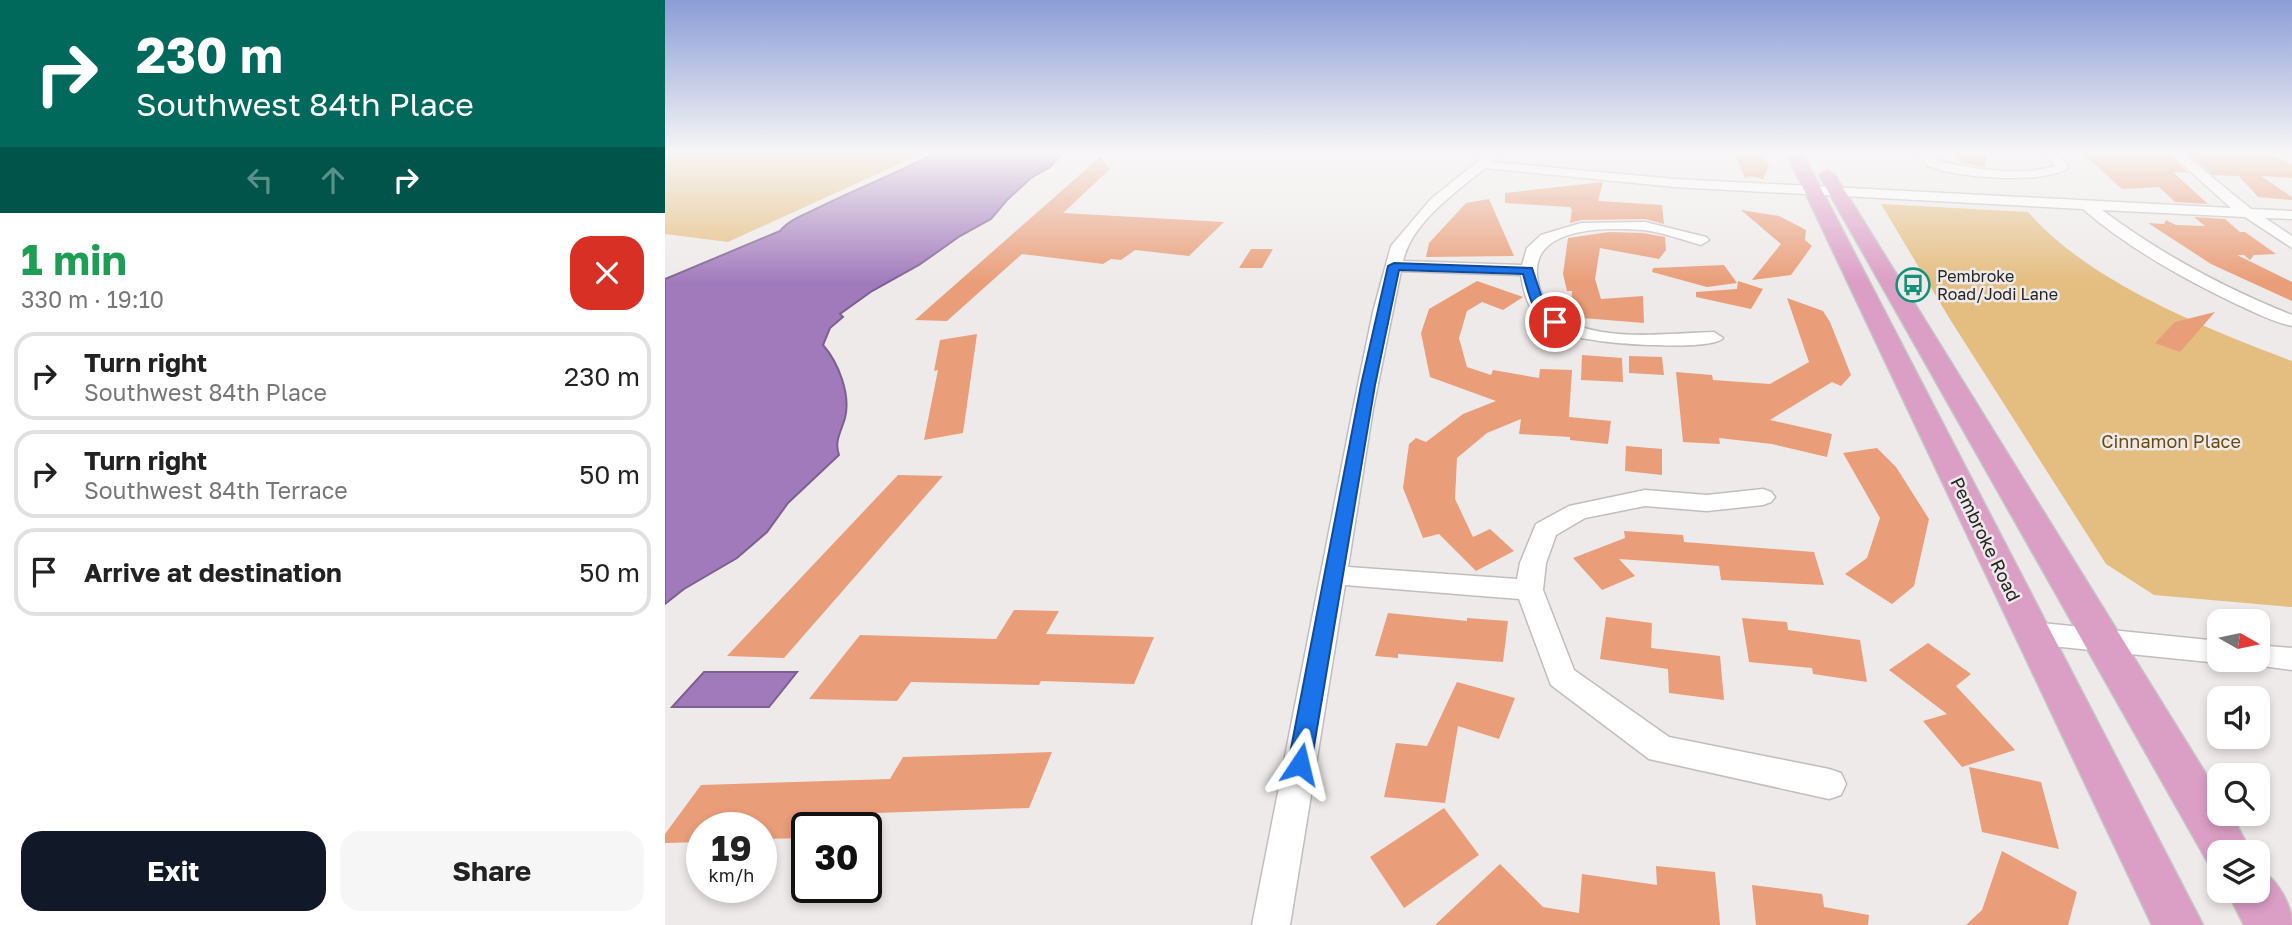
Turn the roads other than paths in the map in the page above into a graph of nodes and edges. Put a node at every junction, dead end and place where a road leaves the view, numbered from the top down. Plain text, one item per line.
1 (1442, 197) edge
2 (1828, 197) edge
3 (1828, 197) edge
4 (1866, 197) edge
5 (2031, 197) edge
6 (2228, 197) edge
7 (2038, 204) junction
8 (2089, 207) junction
9 (2246, 213) junction
10 (2292, 215) edge
11 (1701, 240) dead end
12 (2292, 243) edge
13 (1394, 266) junction
14 (1528, 271) junction
15 (2292, 321) edge
16 (1714, 338) dead end
17 (1763, 497) dead end
18 (1334, 575) junction
19 (1529, 590) junction
20 (2032, 633) junction
21 (2101, 640) junction
22 (2207, 651) edge
23 (2270, 657) edge
24 (2292, 659) edge
25 (1829, 784) dead end
26 (2221, 840) edge
27 (2258, 903) edge
28 (1271, 925) edge
29 (2178, 925) edge
30 (2272, 925) edge

1 - 13 street
2 - 20 main road, Pembroke Road
3 - 21 main road, Pembroke Road
4 - 7 street
5 - 7 street
6 - 9 street
7 - 8 street
8 - 9 street
8 - 15 street
9 - 10 street
9 - 12 street
11 - 14 street
13 - 14 street
13 - 18 street
14 - 16 street
17 - 19 street
18 - 19 street
18 - 28 street
19 - 25 street
20 - 21 street
20 - 29 main road, Pembroke Road
21 - 22 street
21 - 26 main road, Pembroke Road
23 - 24 street
27 - 30 main road

